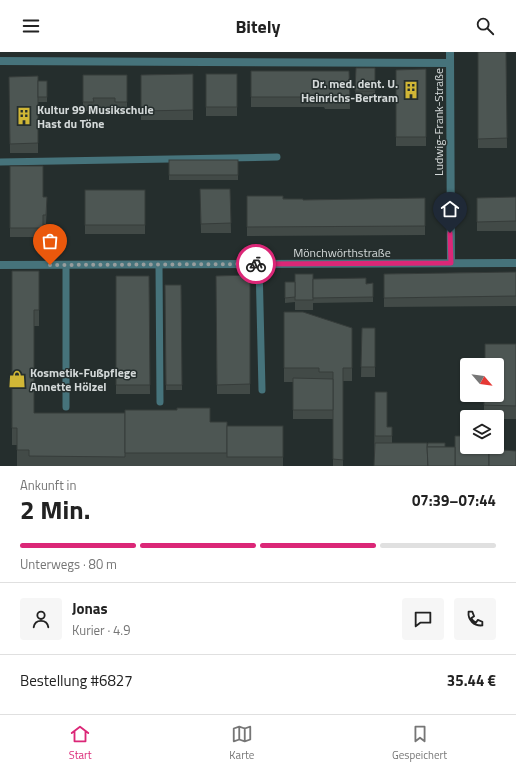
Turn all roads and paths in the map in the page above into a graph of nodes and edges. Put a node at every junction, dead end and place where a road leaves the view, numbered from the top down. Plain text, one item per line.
1 (450, 52) edge
2 (0, 61) edge
3 (450, 63) junction
4 (277, 157) dead end
5 (0, 162) edge
6 (451, 263) junction
7 (516, 263) edge
8 (259, 264) junction
9 (0, 265) edge
10 (66, 265) junction
11 (159, 265) junction
12 (262, 390) dead end
13 (160, 402) dead end
14 (66, 407) dead end

1 - 3 street, Ludwig-Frank-Straße
2 - 3 street
3 - 6 street, Ludwig-Frank-Straße
4 - 5 lane
6 - 7 street, Mönchwörthstraße
6 - 8 street, Mönchwörthstraße
8 - 11 street, Mönchwörthstraße
8 - 12 lane
9 - 10 street, Mönchwörthstraße
10 - 11 street, Mönchwörthstraße
10 - 14 lane
11 - 13 lane

